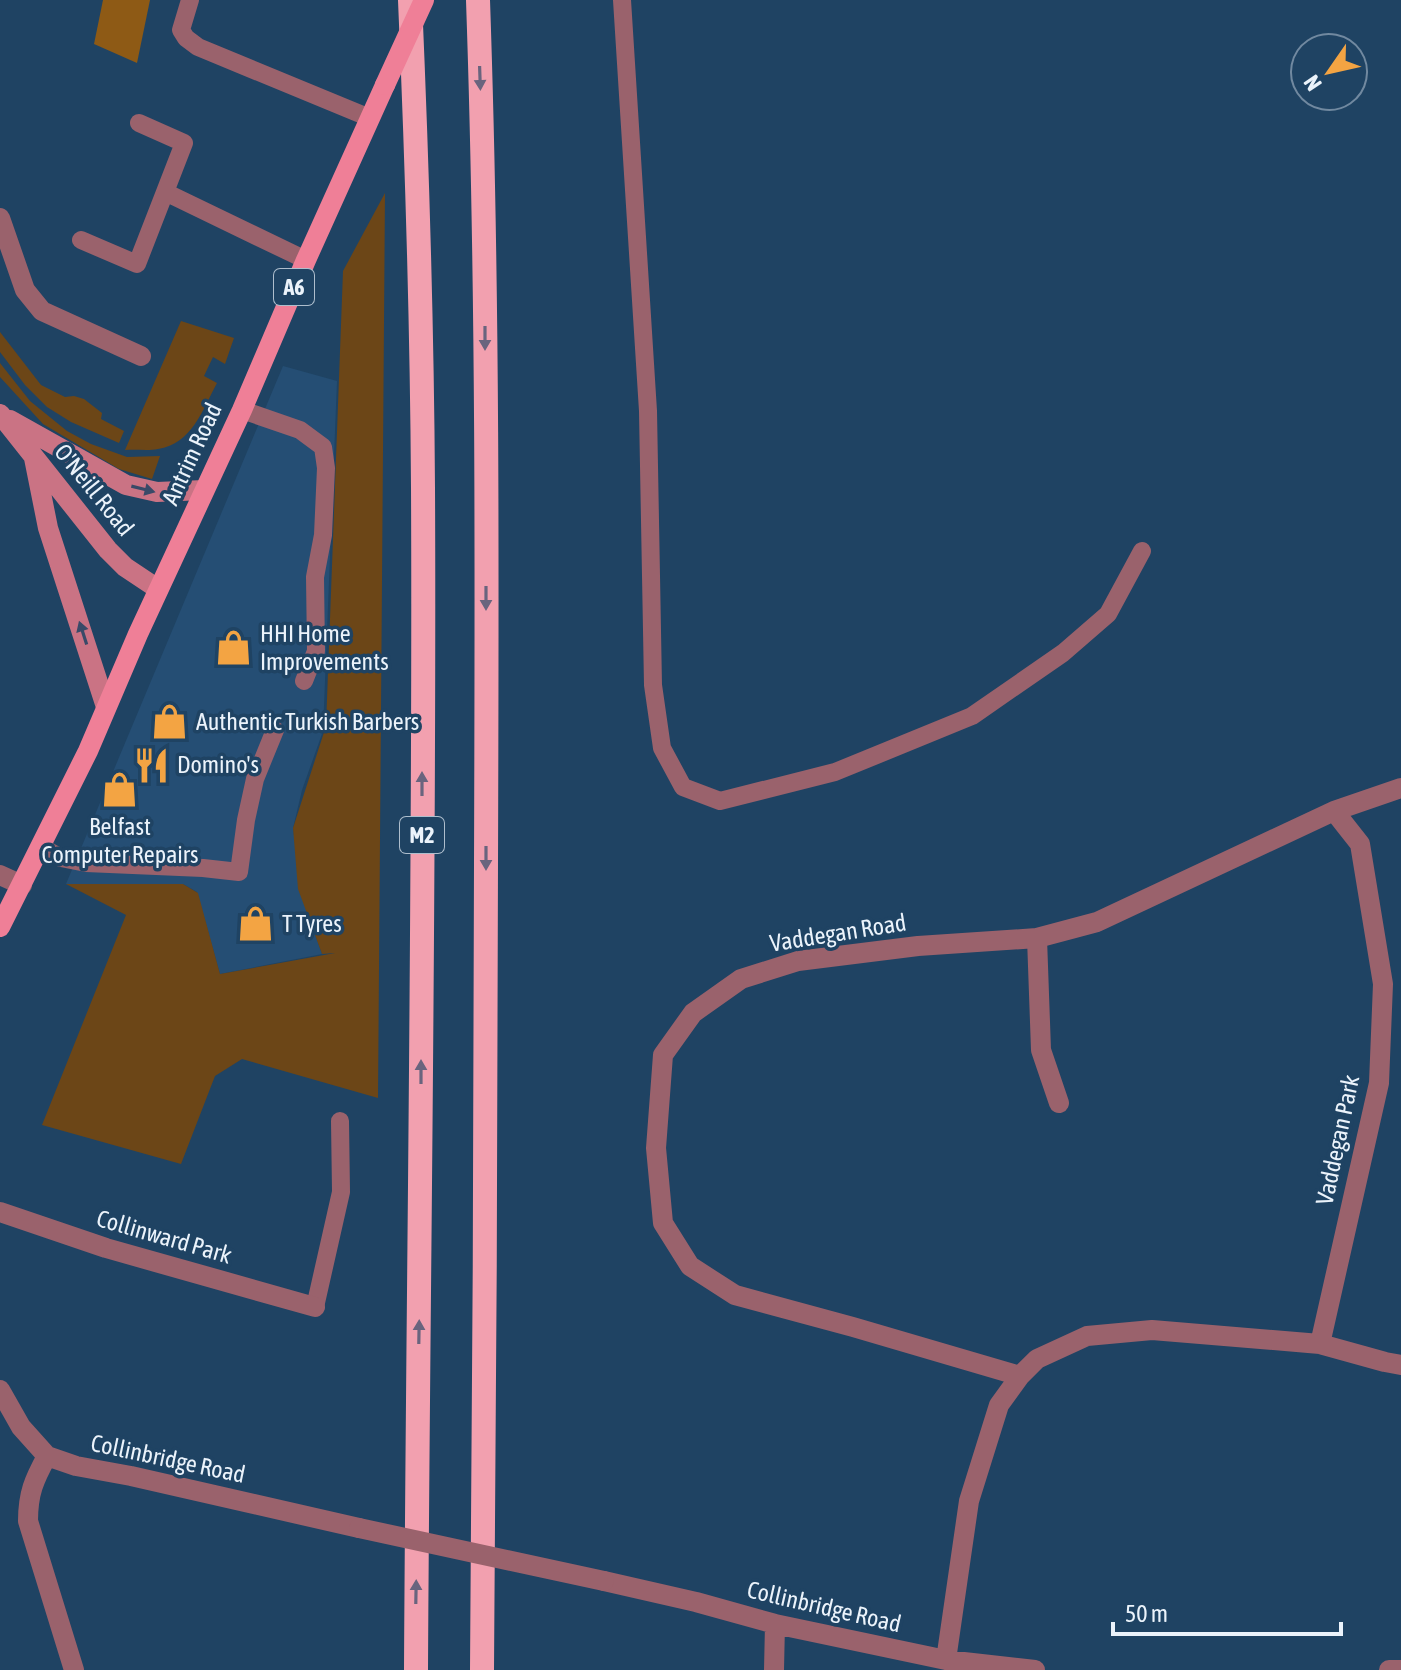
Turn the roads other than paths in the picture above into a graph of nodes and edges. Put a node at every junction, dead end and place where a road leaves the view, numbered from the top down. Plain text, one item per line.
1 (190, 0) edge
2 (410, 0) edge
3 (424, 0) edge
4 (478, 0) edge
5 (622, 0) edge
6 (370, 118) junction
7 (139, 123) dead end
8 (165, 192) junction
9 (0, 218) edge
10 (81, 240) dead end
11 (306, 260) junction
12 (141, 356) dead end
13 (242, 410) junction
14 (0, 414) edge
15 (34, 458) junction
16 (204, 490) junction
17 (1142, 551) dead end
18 (158, 589) junction
19 (304, 681) dead end
20 (106, 707) junction
21 (275, 730) dead end
22 (1401, 788) edge
23 (1334, 811) junction
24 (41, 847) junction
25 (0, 875) edge
26 (22, 885) junction
27 (0, 927) edge
28 (1037, 938) junction
29 (1379, 1083) junction
30 (1401, 1084) edge
31 (1059, 1103) dead end
32 (340, 1121) dead end
33 (0, 1212) edge
34 (315, 1307) joint
35 (1320, 1344) junction
36 (1401, 1365) edge
37 (1020, 1376) junction
38 (0, 1390) edge
39 (47, 1456) junction
40 (775, 1624) junction
41 (946, 1660) junction
42 (74, 1670) edge
43 (416, 1670) edge
44 (482, 1670) edge
45 (774, 1670) edge
46 (1035, 1670) edge
47 (1389, 1670) edge
48 (1401, 1670) edge

1 - 6 lane
43 -> 2 highway, M2
3 - 6 main road, Antrim Road / A6, bridge
4 -> 44 highway
5 - 17 lane
6 - 11 main road, Antrim Road / A6
7 - 8 lane
8 - 10 lane
8 - 11 lane
9 - 12 street
11 - 13 main road, Antrim Road / A6
13 - 16 main road, Antrim Road / A6
13 - 19 lane
14 - 15 main road, O'Neill Road
14 -> 16 main road
15 - 18 main road, O'Neill Road
20 -> 15 main road
16 - 18 main road, Antrim Road / A6
18 - 20 main road, Antrim Road / A6
20 - 24 main road, Antrim Road / A6
21 - 24 lane
22 - 23 street, Vaddegan Road
23 - 28 street, Vaddegan Road
23 - 29 street, Vaddegan Park
24 - 26 main road, Antrim Road / A6
25 - 26 street
26 - 27 main road, Antrim Road / A6
28 - 31 street
28 - 37 street, Vaddegan Road
29 - 30 street
29 - 35 street, Vaddegan Park
32 - 34 lane
33 - 34 street, Collinward Park
35 - 36 street
35 - 37 street
37 - 41 street
38 - 39 street
39 - 40 street, Collinbridge Road, bridge
39 - 42 street
40 - 41 street, Collinbridge Road
40 - 45 street
41 - 46 street, Collinbridge Road
47 - 48 street

